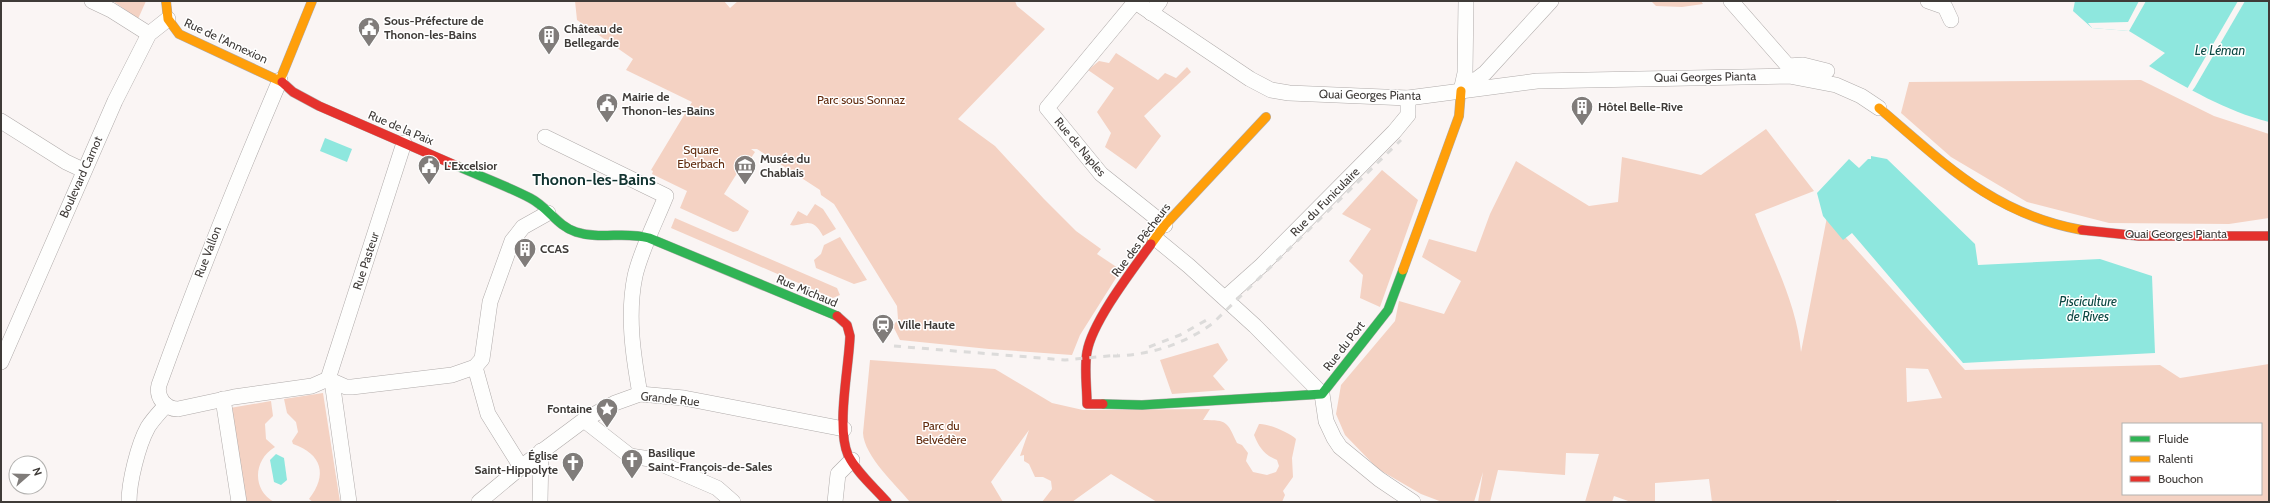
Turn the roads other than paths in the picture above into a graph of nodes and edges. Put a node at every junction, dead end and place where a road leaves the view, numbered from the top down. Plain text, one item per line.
1 (92, 1) edge
2 (166, 1) edge
3 (312, 1) edge
4 (1466, 1) edge
5 (1551, 1) edge
6 (1731, 1) edge
7 (1928, 1) edge
8 (1135, 2) edge
9 (1155, 7) edge
10 (168, 19) junction
11 (1951, 20) dead end
12 (148, 34) junction
13 (1827, 72) dead end
14 (280, 80) junction
15 (1461, 91) junction
16 (1408, 98) junction
17 (1879, 108) joint
18 (1266, 117) dead end
19 (1, 121) edge
20 (545, 137) dead end
21 (404, 143) junction
22 (83, 170) junction
23 (548, 214) junction
24 (1165, 225) junction
25 (2264, 226) dead end
26 (2237, 234) junction
27 (2269, 236) edge
28 (1155, 238) junction
29 (654, 240) junction
30 (1225, 298) junction
31 (1, 362) edge
32 (476, 367) junction
33 (330, 380) junction
34 (640, 394) junction
35 (1322, 394) junction
36 (223, 399) junction
37 (166, 405) junction
38 (584, 420) junction
39 (844, 429) junction
40 (541, 451) junction
41 (852, 460) junction
42 (521, 467) junction
43 (129, 502) edge
44 (239, 502) edge
45 (349, 502) edge
46 (479, 502) edge
47 (540, 502) edge
48 (733, 502) edge
49 (835, 502) edge
50 (887, 502) edge
51 (1413, 502) edge

1 - 12 street
2 - 10 street
3 - 14 street, Rue Vallon
4 - 15 street
5 - 15 street
6 - 13 street
7 - 11 street
8 - 9 street, Quai Georges Pianta
8 - 24 street, Rue de Naples
9 - 16 street, Quai Georges Pianta
10 - 12 street, Boulevard Carnot
10 - 14 street, Rue de l'Annexion
12 - 22 street, Boulevard Carnot
14 - 21 street, Rue de la Paix
14 - 37 street, Rue Vallon
15 - 16 street, Quai Georges Pianta
15 - 17 street, Quai Georges Pianta
15 - 35 street, Rue du Port
16 - 30 street, Rue du Funiculaire
17 - 26 street, Quai Georges Pianta
18 - 24 street, Rue des Pêcheurs
19 - 22 street
20 - 29 street
21 - 23 street, Rue de la Paix
21 - 33 street, Rue Pasteur
22 - 31 street, Boulevard Carnot
23 - 29 street, Rue de la Paix
23 - 32 street
24 - 28 street, Rue des Pêcheurs
25 - 26 street, Quai Georges Pianta
26 - 27 street, Quai Georges Pianta
28 - 30 street
28 - 35 street, Rue des Pêcheurs
29 - 34 street
29 - 39 street, Rue Michaud
30 - 35 street
32 - 33 street
32 - 42 street
33 - 36 street
33 - 45 street
34 - 38 street, Grande Rue
34 - 39 street, Grande Rue
35 - 51 street
36 - 37 street
36 - 44 street
37 - 43 street
38 - 40 street, Grande Rue
38 - 48 street
39 - 41 street
40 - 42 street, Grande Rue
40 - 47 street
41 - 49 street
41 - 50 street
42 - 46 street, Grande Rue

